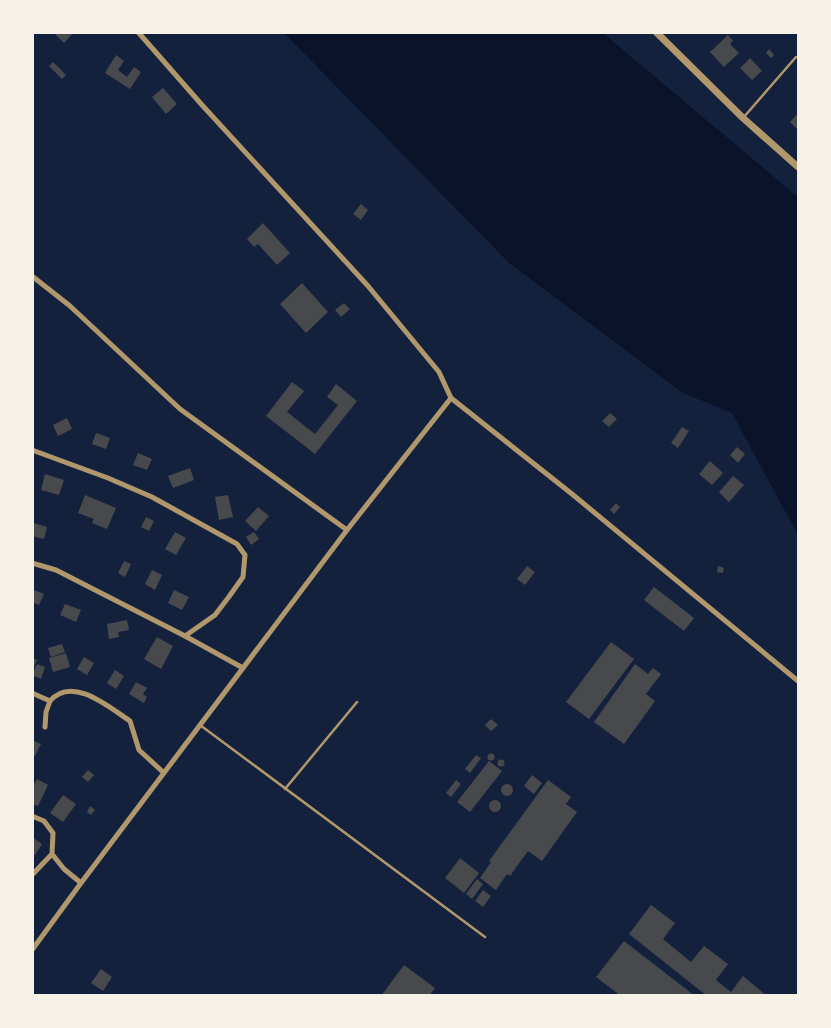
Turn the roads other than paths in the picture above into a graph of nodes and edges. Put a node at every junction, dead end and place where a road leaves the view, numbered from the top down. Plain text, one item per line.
1 (138, 32) edge
2 (656, 32) edge
3 (796, 57) dead end
4 (743, 118) junction
5 (798, 167) edge
6 (32, 276) edge
7 (451, 398) junction
8 (32, 450) edge
9 (347, 530) junction
10 (32, 563) edge
11 (185, 636) junction
12 (243, 668) junction
13 (798, 681) edge
14 (32, 693) edge
15 (50, 701) junction
16 (357, 702) dead end
17 (200, 725) junction
18 (45, 727) dead end
19 (164, 773) junction
20 (285, 789) junction
21 (32, 816) edge
22 (52, 854) junction
23 (32, 875) edge
24 (81, 882) junction
25 (485, 937) dead end
26 (32, 950) edge

1 - 7 street
2 - 4 street
3 - 4 lane
4 - 5 street
6 - 9 street
7 - 9 street
7 - 13 street
8 - 11 street
9 - 12 street
10 - 11 street
11 - 12 street
12 - 17 street
14 - 15 street
15 - 18 street
15 - 19 street
16 - 20 lane
17 - 19 street
17 - 20 lane
19 - 24 street
20 - 25 lane
21 - 22 street
22 - 23 street
22 - 24 street
24 - 26 street

